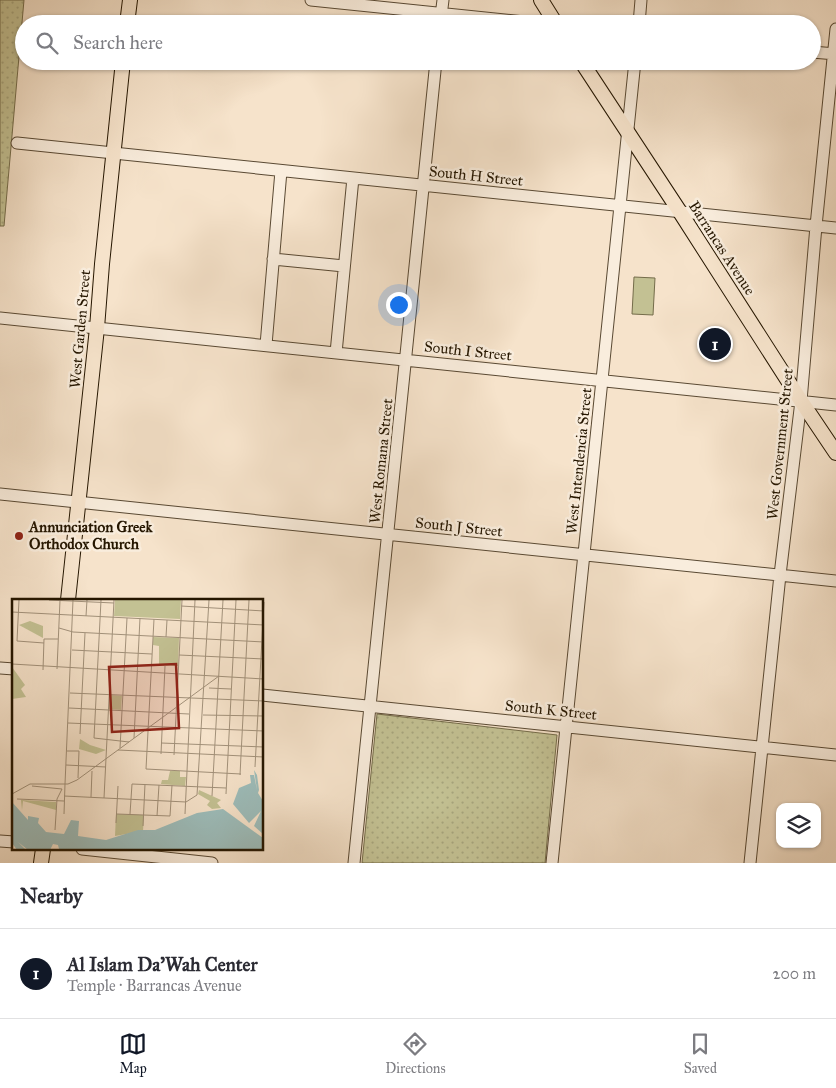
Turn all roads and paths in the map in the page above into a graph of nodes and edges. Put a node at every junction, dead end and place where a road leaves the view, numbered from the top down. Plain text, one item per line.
1 (130, 0) edge
2 (311, 0) edge
3 (443, 0) edge
4 (541, 0) edge
5 (641, 0) edge
6 (128, 15) edge
7 (414, 15) edge
8 (441, 15) edge
9 (550, 15) edge
10 (639, 15) edge
11 (836, 29) edge
12 (821, 53) edge
13 (835, 54) edge
14 (122, 70) edge
15 (435, 70) edge
16 (587, 70) edge
17 (634, 70) edge
18 (628, 132) junction
19 (18, 143) dead end
20 (114, 153) junction
21 (281, 170) junction
22 (353, 178) junction
23 (424, 185) junction
24 (620, 206) junction
25 (680, 212) junction
26 (816, 226) junction
27 (836, 228) edge
28 (274, 259) junction
29 (344, 266) junction
30 (0, 318) edge
31 (97, 328) junction
32 (266, 345) junction
33 (336, 353) junction
34 (406, 360) junction
35 (602, 380) junction
36 (801, 401) junction
37 (836, 405) edge
38 (836, 453) edge
39 (0, 494) edge
40 (79, 502) junction
41 (388, 534) junction
42 (584, 554) junction
43 (780, 575) junction
44 (836, 581) edge
45 (68, 599) edge
46 (264, 695) edge
47 (370, 706) junction
48 (566, 727) junction
49 (762, 747) junction
50 (836, 754) edge
51 (42, 850) edge
52 (91, 850) edge
53 (41, 863) edge
54 (212, 863) edge
55 (354, 863) edge
56 (552, 863) edge
57 (750, 863) edge

1 - 6 main road
2 - 7 street
3 - 8 street
4 - 9 main road
5 - 10 street
11 - 13 street, West Government Street
12 - 13 street
13 - 26 street, West Government Street
14 - 20 main road, West Garden Street
15 - 23 street, West Romana Street
16 - 18 main road, Barrancas Avenue
17 - 18 street, West Intendencia Street
18 - 24 street, West Intendencia Street
18 - 25 main road, Barrancas Avenue
19 - 20 street, South H Street
20 - 21 street, South H Street
20 - 31 main road, West Garden Street
21 - 22 street, South H Street
21 - 28 street
22 - 23 street, South H Street
22 - 29 street
23 - 24 street, South H Street
23 - 34 street, West Romana Street
24 - 25 street, South H Street
24 - 35 street, West Intendencia Street
25 - 26 street, South H Street
25 - 36 main road, Barrancas Avenue
26 - 27 street, South H Street
26 - 36 street, West Government Street
28 - 29 street
28 - 32 street
29 - 33 street
30 - 31 street, South I Street
31 - 32 street, South I Street
31 - 40 main road, West Garden Street
32 - 33 street, South I Street
33 - 34 street, South I Street
34 - 35 street, South I Street
34 - 41 street, West Romana Street
35 - 36 street, South I Street
35 - 42 street, West Intendencia Street
36 - 37 street, South I Street
36 - 38 main road, Barrancas Avenue
36 - 43 street, West Government Street
39 - 40 street, South J Street
40 - 41 street, South J Street
40 - 45 main road, West Garden Street
41 - 42 street, South J Street
41 - 47 street, West Romana Street
42 - 43 street, South J Street
42 - 48 street, West Intendencia Street
43 - 44 street, South J Street
43 - 49 street, West Government Street
46 - 47 street, South K Street
47 - 48 street, South K Street
47 - 55 street, West Romana Street
48 - 49 street, South K Street
48 - 56 street, West Intendencia Street
49 - 50 street, South K Street
49 - 57 street, West Government Street
51 - 53 main road
52 - 54 street

